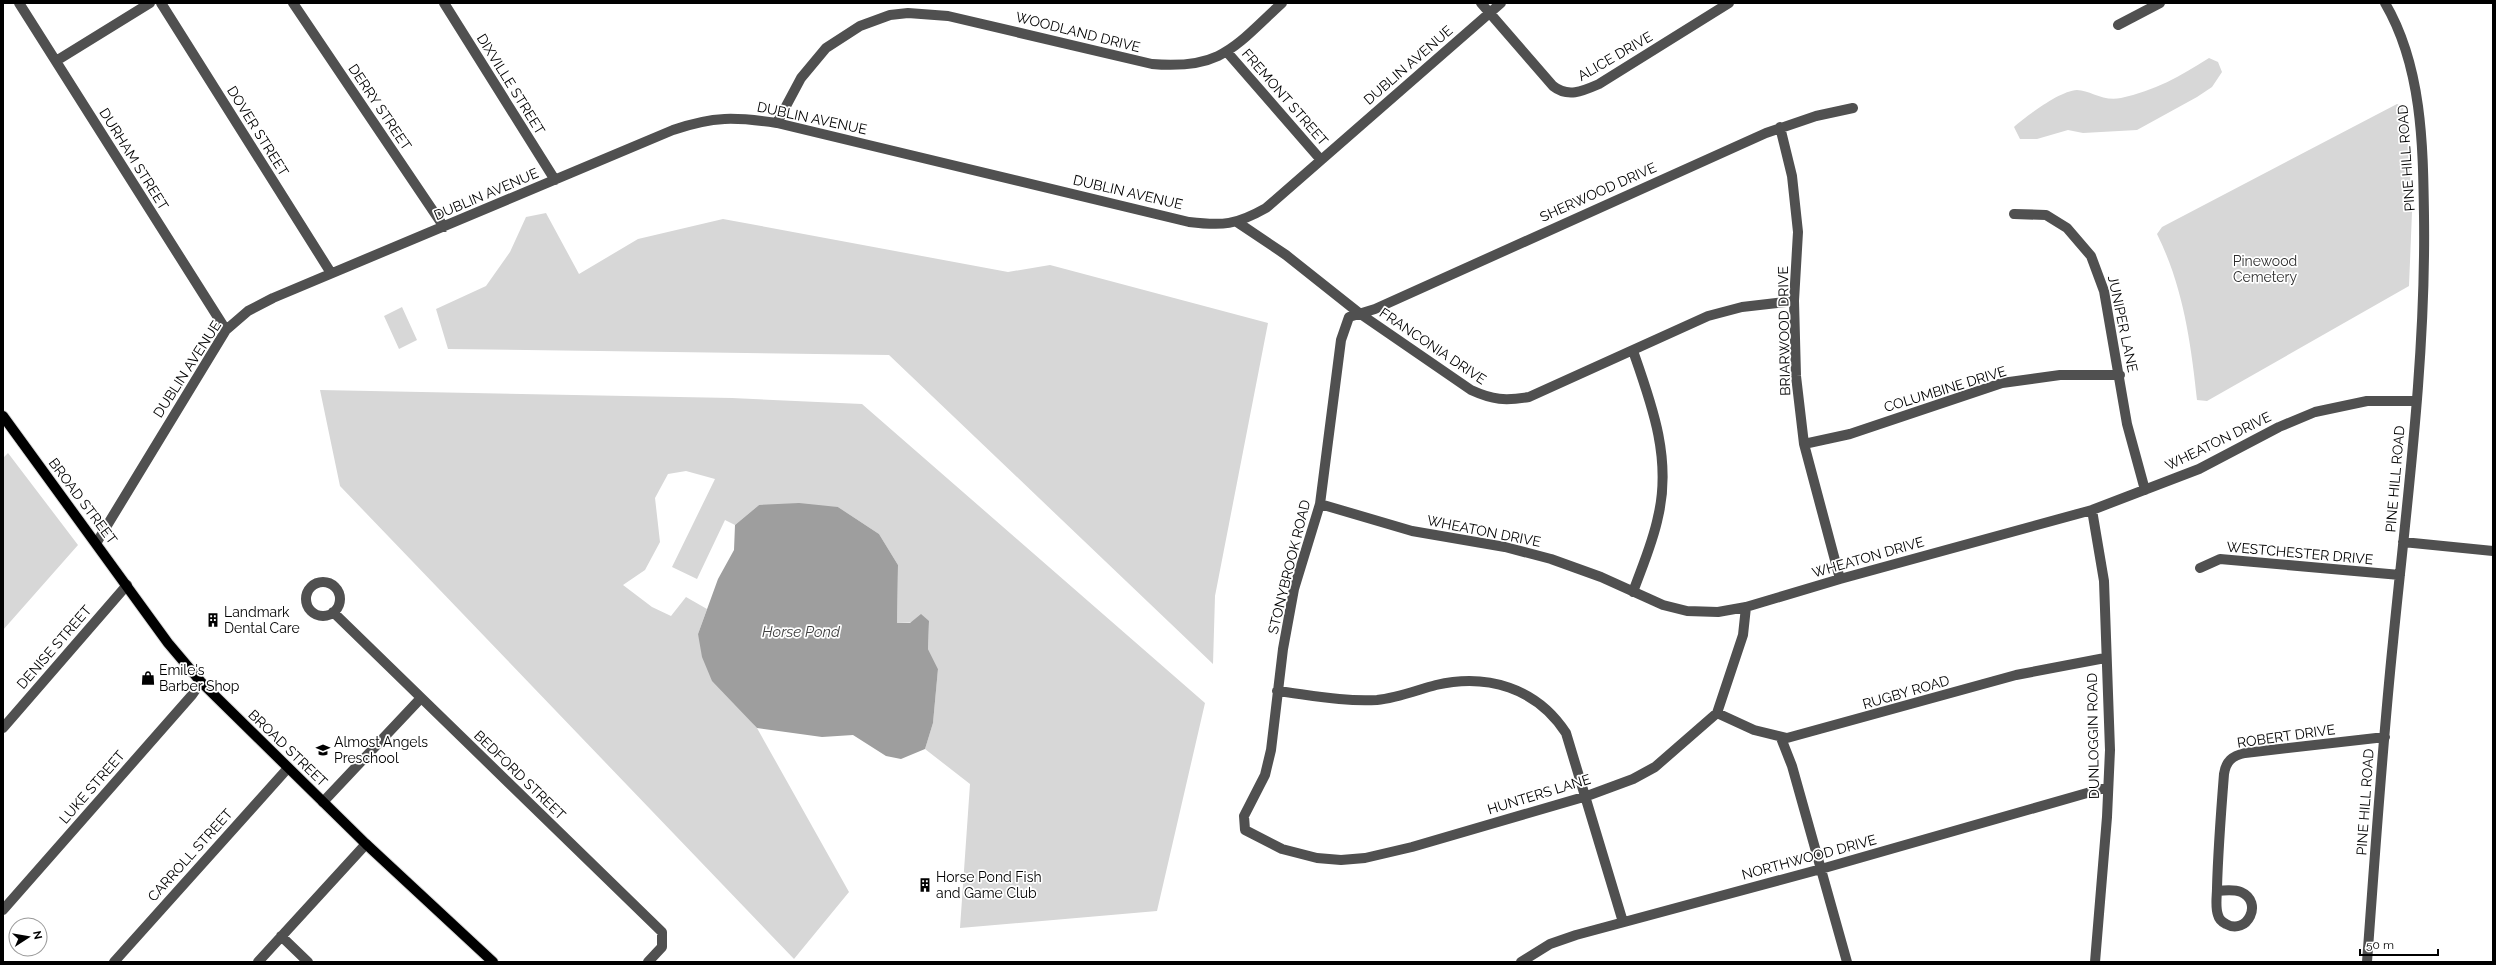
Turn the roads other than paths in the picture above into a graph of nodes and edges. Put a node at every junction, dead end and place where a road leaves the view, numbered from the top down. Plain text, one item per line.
1 (19, 3) edge
2 (150, 3) edge
3 (161, 3) edge
4 (293, 3) edge
5 (444, 3) edge
6 (1282, 3) edge
7 (1481, 3) edge
8 (1501, 3) edge
9 (1729, 3) edge
10 (2160, 3) edge
11 (2385, 3) edge
12 (908, 8) edge
13 (1490, 13) junction
14 (2118, 24) dead end
15 (1227, 52) junction
16 (56, 61) junction
17 (1853, 108) dead end
18 (777, 122) junction
19 (1780, 127) junction
20 (1321, 160) junction
21 (555, 180) junction
22 (2014, 214) dead end
23 (1237, 222) junction
24 (444, 227) junction
25 (331, 273) junction
26 (1794, 300) junction
27 (1359, 313) junction
28 (226, 330) junction
29 (1633, 351) junction
30 (2120, 375) junction
31 (2416, 401) junction
32 (3, 416) edge
33 (1804, 444) junction
34 (2145, 490) junction
35 (1320, 504) junction
36 (2092, 510) junction
37 (97, 542) junction
38 (2403, 542) junction
39 (2493, 551) edge
40 (2200, 568) dead end
41 (2400, 575) junction
42 (1840, 578) junction
43 (127, 585) junction
44 (1634, 592) junction
45 (1746, 607) junction
46 (334, 612) dead end
47 (2106, 658) junction
48 (201, 682) junction
49 (1277, 691) junction
50 (421, 698) junction
51 (1717, 713) junction
52 (3, 728) edge
53 (2384, 737) junction
54 (1781, 738) junction
55 (288, 768) junction
56 (2108, 787) junction
57 (1587, 796) junction
58 (323, 802) junction
59 (1245, 830) joint
60 (366, 844) junction
61 (1821, 869) junction
62 (2217, 890) dead end
63 (3, 910) edge
64 (1623, 922) junction
65 (281, 936) junction
66 (114, 962) edge
67 (258, 962) edge
68 (308, 962) edge
69 (493, 962) edge
70 (648, 962) edge
71 (1521, 962) edge
72 (1847, 962) edge
73 (2096, 962) edge
74 (2367, 962) edge

1 - 16 street, DURHAM STREET
2 - 16 street
3 - 25 street, DOVER STREET
4 - 24 street, DERRY STREET
5 - 21 street, DIXVILLE STREET
6 - 15 street, WOODLAND DRIVE
7 - 13 street, ALICE DRIVE
8 - 13 street, DUBLIN AVENUE
9 - 13 street, ALICE DRIVE
10 - 14 street
11 - 31 street, PINE HILL ROAD
12 - 15 street, WOODLAND DRIVE
12 - 18 street, WOODLAND DRIVE
13 - 20 street, DUBLIN AVENUE
15 - 20 street, FREMONT STREET
16 - 28 street, DURHAM STREET
17 - 19 street, SHERWOOD DRIVE
18 - 21 street, DUBLIN AVENUE
18 - 23 street, DUBLIN AVENUE
19 - 26 street, BRIARWOOD DRIVE
19 - 27 street, SHERWOOD DRIVE
20 - 23 street, DUBLIN AVENUE
21 - 24 street, DUBLIN AVENUE
22 - 30 street, JUNIPER LANE
23 - 27 street, FRANCONIA DRIVE
24 - 25 street, DUBLIN AVENUE
25 - 28 street, DUBLIN AVENUE
26 - 29 street, FRANCONIA DRIVE
26 - 33 street, BRIARWOOD DRIVE
27 - 29 street, FRANCONIA DRIVE
27 - 35 street, STONYBROOK ROAD
28 - 37 street, DUBLIN AVENUE
29 - 44 street
30 - 33 street, COLUMBINE DRIVE
30 - 34 street, JUNIPER LANE
31 - 34 street, WHEATON DRIVE
31 - 38 street, PINE HILL ROAD
32 - 37 main road, BROAD STREET
33 - 42 street, BRIARWOOD DRIVE
34 - 36 street, WHEATON DRIVE
35 - 44 street, WHEATON DRIVE
35 - 49 street, STONYBROOK ROAD
36 - 42 street, WHEATON DRIVE
36 - 47 street, DUNLOGGIN ROAD
37 - 43 main road, BROAD STREET
38 - 39 street
38 - 41 street, PINE HILL ROAD
40 - 41 street, WESTCHESTER DRIVE
41 - 53 street, PINE HILL ROAD
42 - 45 street, WHEATON DRIVE
43 - 48 main road, BROAD STREET
43 - 52 street, DENISE STREET
44 - 45 street, WHEATON DRIVE
45 - 51 street
46 - 50 street, BEDFORD STREET
47 - 54 street, RUGBY ROAD
47 - 56 street, DUNLOGGIN ROAD
48 - 55 main road, BROAD STREET
48 - 63 street, LUKE STREET
49 - 57 street
49 - 59 street, STONYBROOK ROAD
50 - 58 street
50 - 70 street, BEDFORD STREET
51 - 54 street, RUGBY ROAD
51 - 57 street, HUNTERS LANE
53 - 62 street, ROBERT DRIVE
53 - 74 street, PINE HILL ROAD
54 - 61 street
55 - 58 main road, BROAD STREET
55 - 66 street, CARROLL STREET
56 - 61 street, NORTHWOOD DRIVE
56 - 73 street, DUNLOGGIN ROAD
57 - 59 street, HUNTERS LANE
57 - 64 street
58 - 60 main road, BROAD STREET
60 - 65 street
60 - 69 main road, BROAD STREET
61 - 64 street, NORTHWOOD DRIVE
61 - 72 street
64 - 71 street, NORTHWOOD DRIVE
65 - 67 street
65 - 68 street

